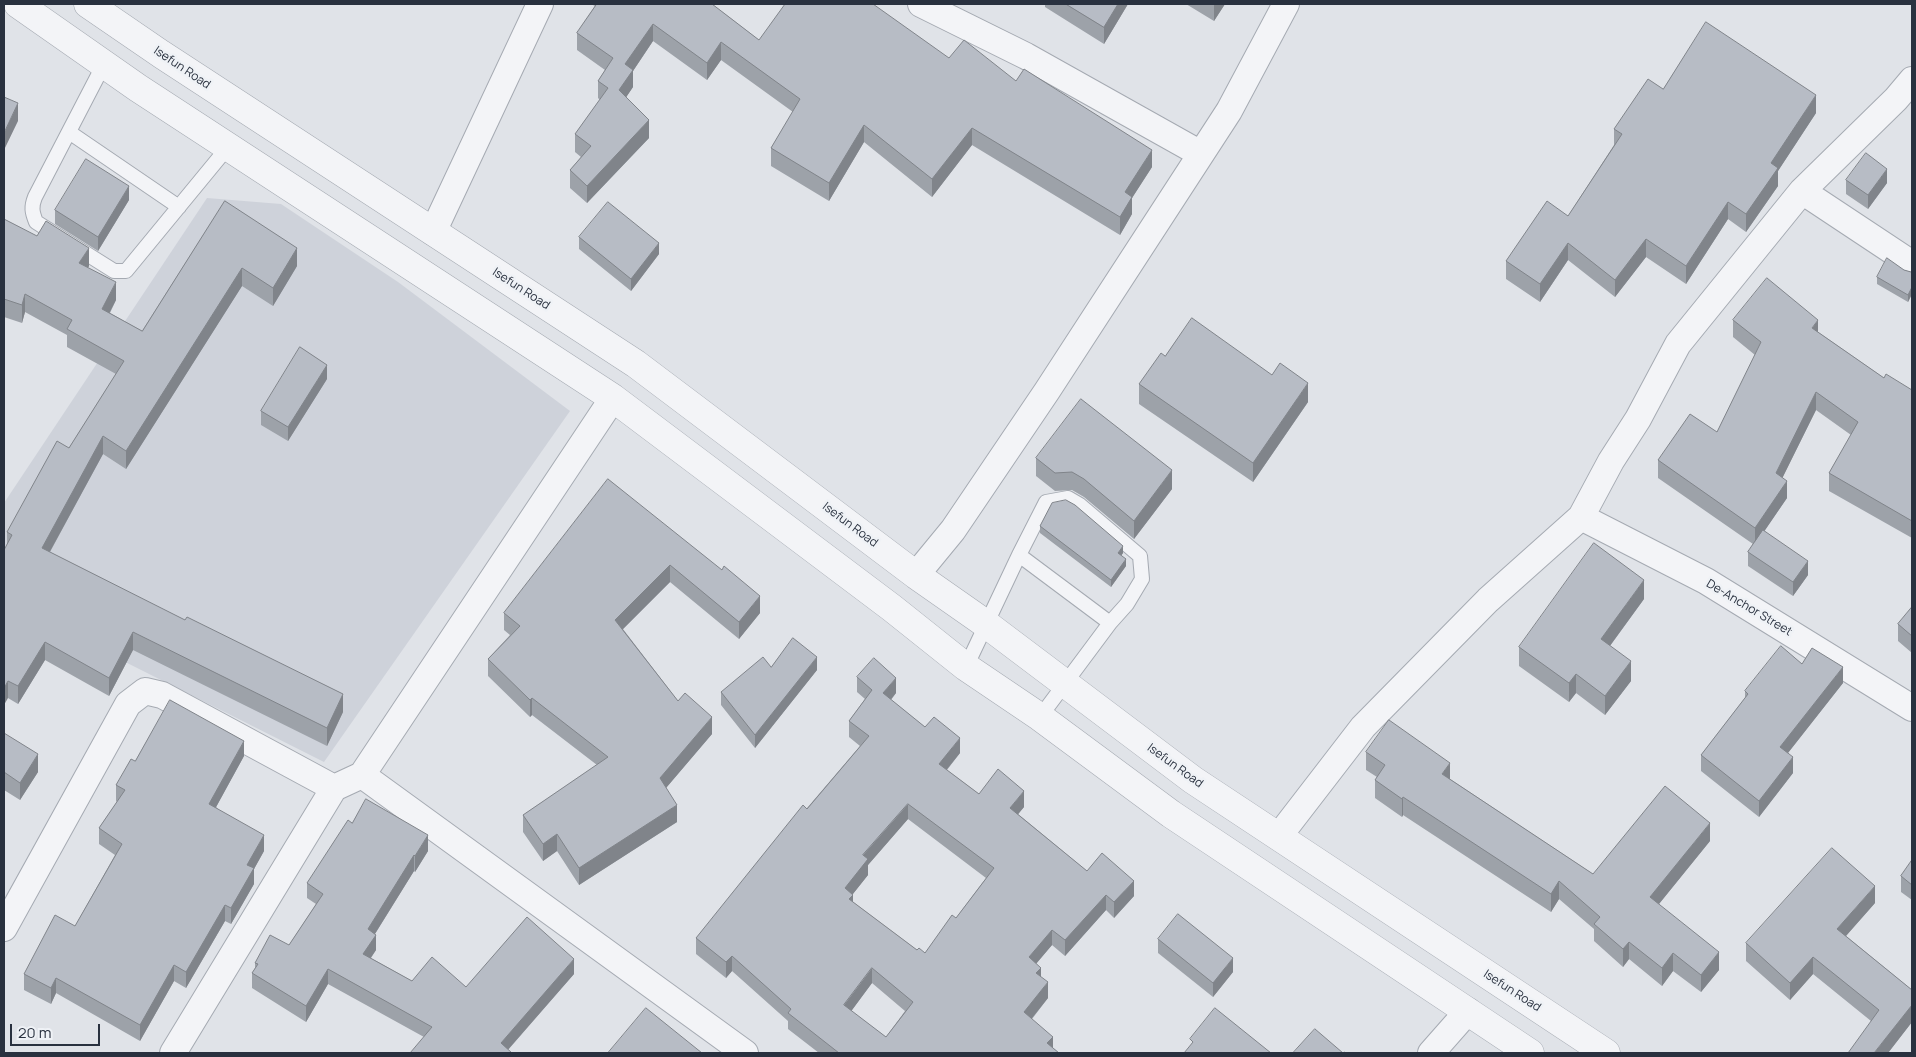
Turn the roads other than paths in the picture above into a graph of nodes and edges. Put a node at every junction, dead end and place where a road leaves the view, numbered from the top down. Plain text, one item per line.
1 (18, 4) edge
2 (88, 4) edge
3 (540, 4) edge
4 (921, 4) edge
5 (1286, 4) edge
6 (104, 64) junction
7 (1912, 80) edge
8 (69, 132) junction
9 (228, 147) junction
10 (1201, 154) junction
11 (1802, 191) junction
12 (178, 207) junction
13 (432, 232) junction
14 (1912, 264) edge
15 (614, 398) junction
16 (1581, 517) junction
17 (1019, 555) junction
18 (916, 576) junction
19 (1110, 623) junction
20 (986, 624) junction
21 (966, 666) junction
22 (1064, 684) junction
23 (1912, 708) edge
24 (1040, 718) junction
25 (362, 775) junction
26 (334, 788) junction
27 (1279, 836) junction
28 (4, 928) edge
29 (1468, 1011) junction
30 (173, 1053) edge
31 (745, 1053) edge
32 (1431, 1053) edge
33 (1530, 1053) edge
34 (1606, 1053) edge

1 - 6 street
2 - 13 street, Isefun Road
3 - 13 street
4 - 10 street
5 - 10 street
6 - 8 lane
6 - 9 street
7 - 11 street
8 - 12 lane
8 - 12 lane
9 - 12 lane
9 - 15 street
10 - 18 street
11 - 14 street
11 - 16 street
13 - 18 street, Isefun Road
15 - 21 street
15 - 25 street
16 - 23 street, De-Anchor Street
16 - 27 street
17 - 19 lane
17 - 19 lane
17 - 20 lane
18 - 20 street, Isefun Road
19 - 22 lane
20 - 21 lane
20 - 22 street, Isefun Road
21 - 24 street
22 - 24 lane
22 - 27 street, Isefun Road
24 - 29 street
25 - 26 street
25 - 31 street
26 - 28 street
26 - 30 street
27 - 34 street, Isefun Road
29 - 32 street
29 - 33 street

